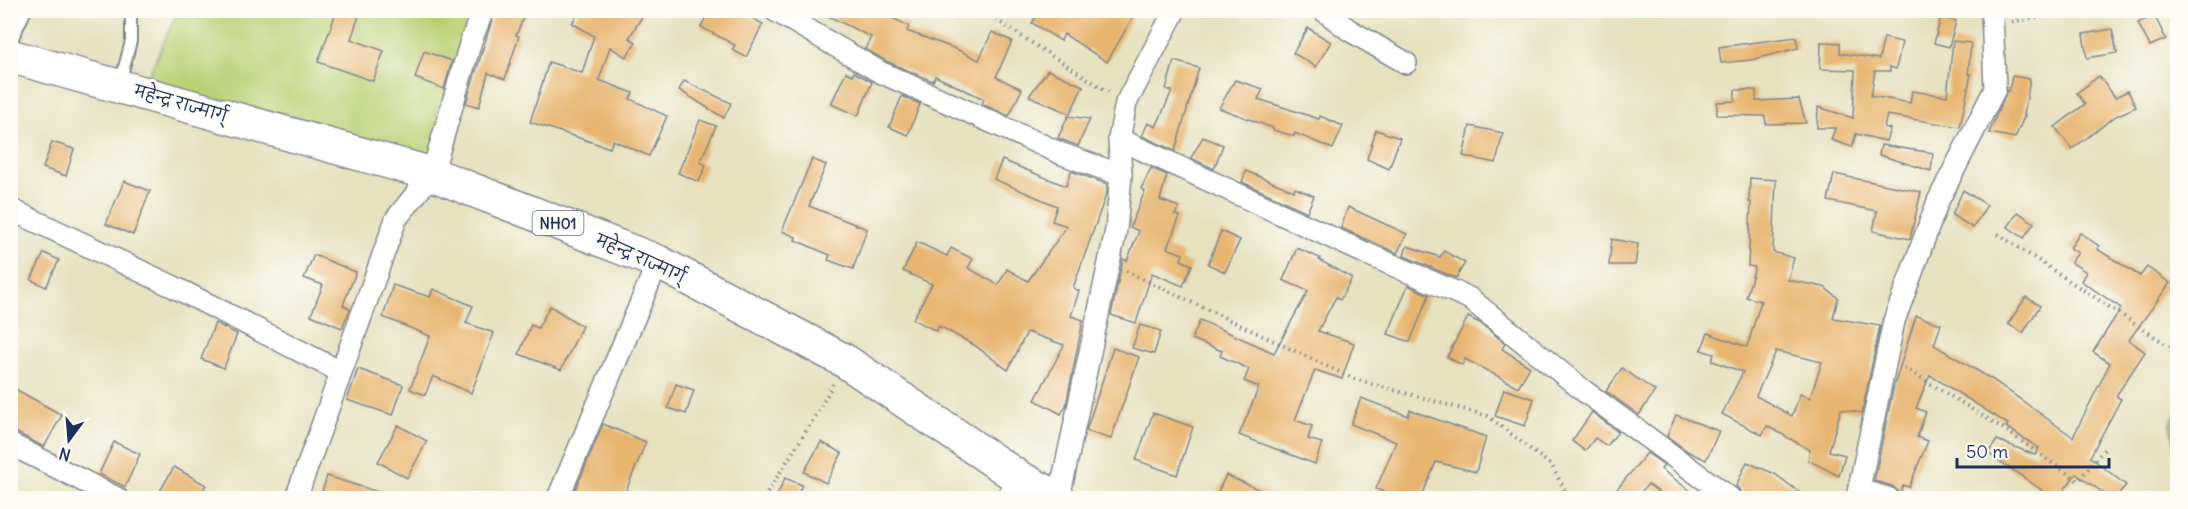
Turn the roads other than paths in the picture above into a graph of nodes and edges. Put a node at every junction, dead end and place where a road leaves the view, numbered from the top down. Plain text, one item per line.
1 (26, 10) edge
2 (131, 10) edge
3 (483, 10) edge
4 (774, 10) edge
5 (1175, 10) edge
6 (1323, 10) edge
7 (1992, 19) edge
8 (10, 44) edge
9 (10, 56) edge
10 (1406, 63) dead end
11 (119, 86) junction
12 (1119, 139) junction
13 (432, 174) junction
14 (1120, 175) junction
15 (10, 209) edge
16 (658, 262) junction
17 (341, 372) junction
18 (10, 444) edge
19 (1013, 488) edge
20 (1858, 494) edge
21 (117, 498) edge
22 (296, 498) edge
23 (558, 498) edge
24 (1058, 498) edge
25 (1730, 498) edge
26 (1888, 498) edge

1 - 8 lane
2 - 11 lane
3 - 13 street
4 - 14 street
5 - 12 street
6 - 10 street
7 - 20 street
9 - 11 highway, महेन्द्र राज्मार्ग् / NH01
11 - 13 highway, महेन्द्र राज्मार्ग् / NH01
12 - 14 street
12 - 25 street
13 - 16 highway, महेन्द्र राज्मार्ग् / NH01
13 - 17 street
14 - 24 street
15 - 17 street
16 - 19 highway, महेन्द्र राज्मार्ग् / NH01
16 - 23 street
17 - 22 street
18 - 21 street
19 - 24 highway, महेन्द्र राज्मार्ग् / NH01
20 - 26 street

